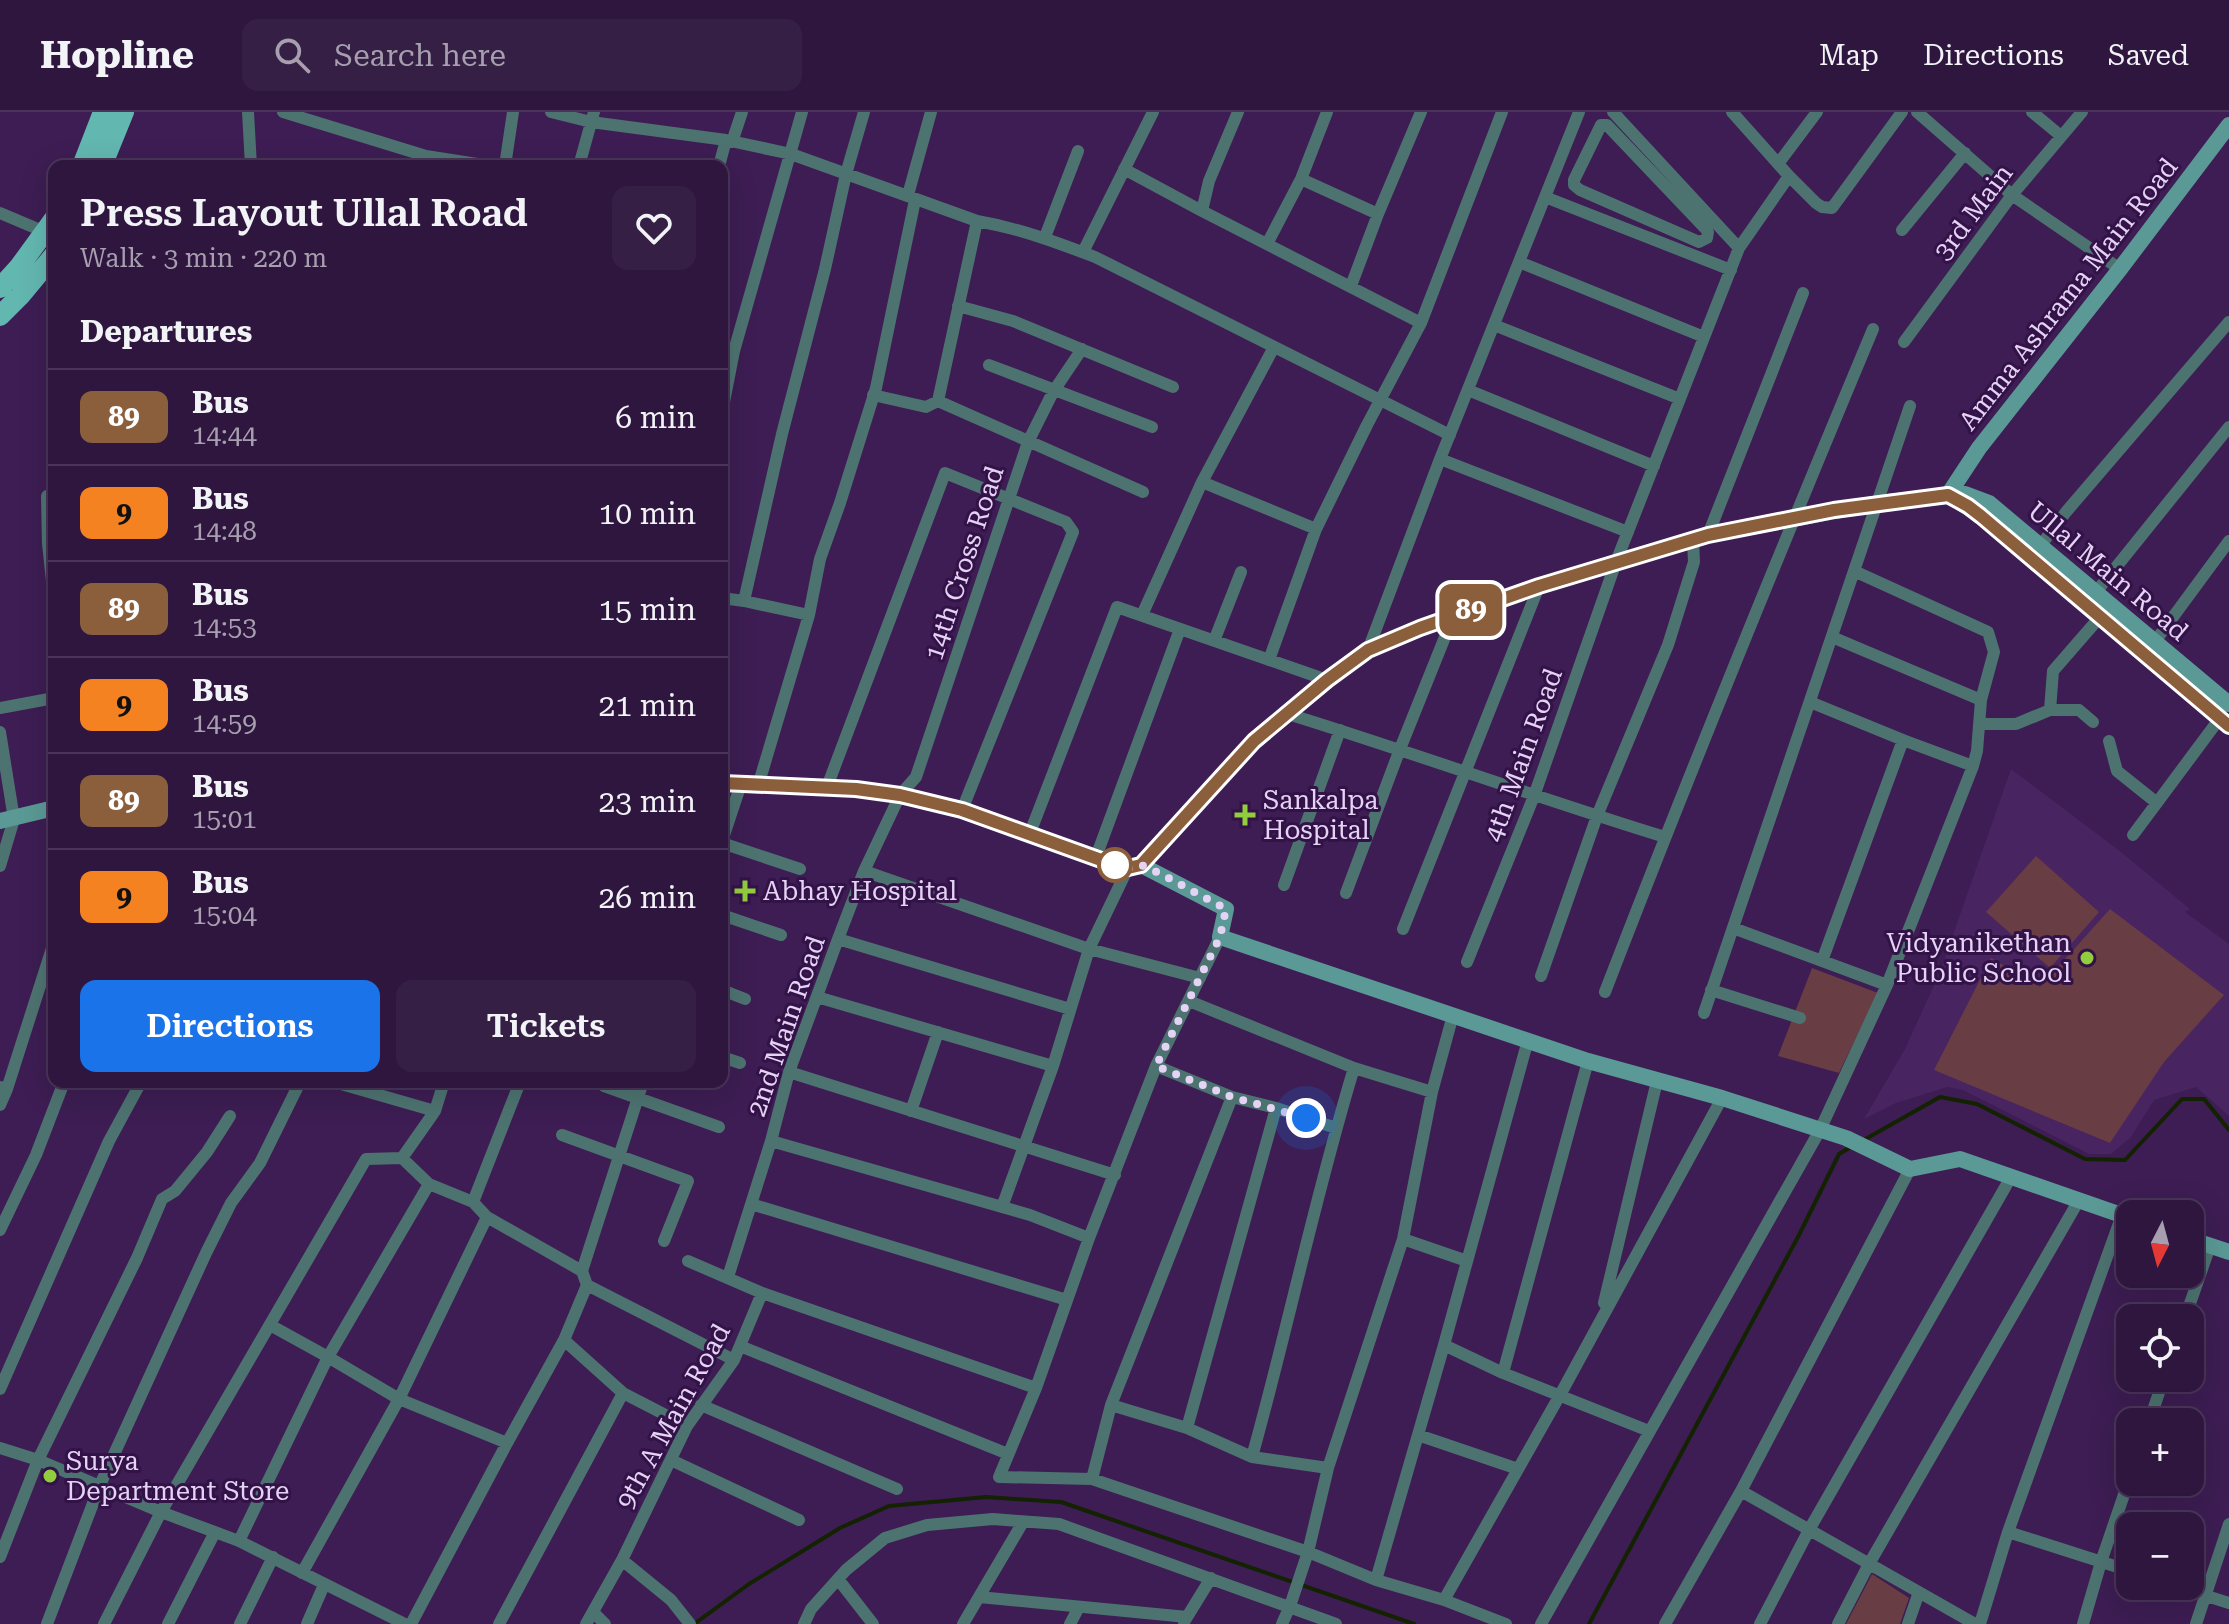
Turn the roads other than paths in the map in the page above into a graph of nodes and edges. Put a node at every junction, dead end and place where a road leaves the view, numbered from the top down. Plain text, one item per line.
1 (103, 112) edge
2 (124, 112) edge
3 (248, 112) edge
4 (283, 112) edge
5 (513, 112) edge
6 (551, 112) edge
7 (742, 112) edge
8 (802, 112) edge
9 (864, 112) edge
10 (931, 112) edge
11 (1153, 112) edge
12 (1238, 112) edge
13 (1327, 112) edge
14 (1421, 112) edge
15 (1502, 112) edge
16 (1579, 112) edge
17 (1613, 112) edge
18 (1732, 112) edge
19 (1817, 112) edge
20 (1902, 112) edge
21 (1917, 112) edge
22 (2032, 112) edge
23 (2082, 112) edge
24 (593, 117) edge
25 (2227, 133) edge
26 (2061, 136) junction
27 (729, 141) junction
28 (1566, 145) junction
29 (1078, 151) dead end
30 (1965, 153) junction
31 (791, 154) junction
32 (1586, 155) junction
33 (84, 160) edge
34 (104, 160) edge
35 (251, 160) edge
36 (452, 160) edge
37 (506, 160) edge
38 (581, 160) edge
39 (721, 160) edge
40 (1778, 164) junction
41 (1124, 169) junction
42 (846, 174) junction
43 (1789, 176) junction
44 (1301, 179) junction
45 (908, 195) junction
46 (2012, 195) junction
47 (1545, 197) junction
48 (1202, 211) junction
49 (0, 213) edge
50 (1378, 214) junction
51 (977, 221) junction
52 (48, 226) edge
53 (48, 227) edge
54 (1902, 230) dead end
55 (1045, 237) junction
56 (1267, 244) junction
57 (1739, 248) junction
58 (1083, 252) junction
59 (1519, 262) junction
60 (48, 267) edge
61 (2120, 269) junction
62 (1731, 270) junction
63 (1351, 286) junction
64 (0, 288) edge
65 (1803, 293) dead end
66 (958, 306) junction
67 (0, 316) edge
68 (2229, 322) edge
69 (1421, 323) junction
70 (1494, 325) junction
71 (1873, 329) dead end
72 (1704, 337) junction
73 (1904, 342) dead end
74 (1274, 347) junction
75 (1082, 349) junction
76 (728, 350) edge
77 (989, 365) dead end
78 (1173, 387) dead end
79 (1054, 390) junction
80 (1468, 390) junction
81 (873, 395) junction
82 (1680, 399) junction
83 (938, 401) junction
84 (1381, 402) junction
85 (1910, 406) dead end
86 (1152, 427) dead end
87 (2229, 427) edge
88 (1450, 435) junction
89 (1028, 442) junction
90 (1440, 459) junction
91 (1654, 466) junction
92 (1202, 482) junction
93 (1143, 492) dead end
94 (1948, 495) junction
95 (48, 496) edge
96 (1009, 499) junction
97 (1878, 503) junction
98 (1794, 518) junction
99 (1316, 529) junction
100 (1628, 532) junction
101 (1701, 537) junction
102 (2229, 541) edge
103 (48, 543) edge
104 (2041, 545) junction
105 (1616, 562) junction
106 (1854, 571) junction
107 (1241, 572) dead end
108 (1539, 586) junction
109 (2096, 592) junction
110 (728, 599) edge
111 (744, 601) junction
112 (809, 615) junction
113 (1142, 615) junction
114 (1453, 617) junction
115 (2100, 617) junction
116 (1180, 629) junction
117 (1832, 637) junction
118 (1214, 641) junction
119 (2150, 648) junction
120 (1368, 650) junction
121 (1269, 660) junction
122 (1327, 680) junction
123 (48, 699) edge
124 (1981, 700) junction
125 (1810, 702) junction
126 (0, 708) edge
127 (2050, 710) junction
128 (1288, 714) junction
129 (2226, 716) edge
130 (2093, 722) dead end
131 (1979, 724) junction
132 (1340, 730) junction
133 (0, 732) edge
134 (1903, 740) junction
135 (2109, 741) dead end
136 (1400, 749) junction
137 (1973, 766) junction
138 (1465, 773) junction
139 (728, 783) edge
140 (741, 784) junction
141 (758, 786) junction
142 (827, 787) junction
143 (900, 795) junction
144 (1534, 796) junction
145 (2157, 803) junction
146 (48, 810) edge
147 (962, 810) junction
148 (1597, 816) junction
149 (7, 820) edge
150 (728, 824) edge
151 (1030, 833) junction
152 (2133, 835) dead end
153 (1665, 837) junction
154 (728, 844) edge
155 (1096, 857) junction
156 (0, 866) edge
157 (1134, 866) junction
158 (800, 869) dead end
159 (864, 871) junction
160 (1284, 885) dead end
161 (1346, 893) dead end
162 (728, 917) edge
163 (1733, 928) junction
164 (1403, 929) dead end
165 (781, 935) dead end
166 (1220, 937) junction
167 (838, 939) junction
168 (1089, 949) junction
169 (48, 960) edge
170 (1822, 961) junction
171 (1467, 962) dead end
172 (1541, 976) dead end
173 (1200, 978) junction
174 (1887, 985) junction
175 (1711, 990) junction
176 (728, 992) edge
177 (1605, 992) dead end
178 (817, 997) junction
179 (745, 999) dead end
180 (1189, 1001) junction
181 (1070, 1009) junction
182 (1704, 1013) dead end
183 (1453, 1015) junction
184 (1800, 1018) dead end
185 (938, 1032) junction
186 (1528, 1040) junction
187 (728, 1059) edge
188 (1588, 1061) junction
189 (740, 1063) dead end
190 (1053, 1066) junction
191 (1156, 1066) junction
192 (1354, 1068) junction
193 (789, 1072) junction
194 (1657, 1081) junction
195 (4, 1088) edge
196 (62, 1088) edge
197 (138, 1088) edge
198 (297, 1088) edge
199 (362, 1088) edge
200 (442, 1088) edge
201 (518, 1088) edge
202 (610, 1088) edge
203 (641, 1088) edge
204 (1432, 1092) junction
205 (1232, 1097) junction
206 (638, 1098) junction
207 (1722, 1098) junction
208 (0, 1105) edge
209 (1276, 1108) junction
210 (435, 1111) junction
211 (911, 1111) junction
212 (230, 1116) dead end
213 (719, 1127) dead end
214 (1336, 1128) junction
215 (1820, 1130) junction
216 (562, 1135) dead end
217 (771, 1141) junction
218 (1023, 1147) junction
219 (619, 1156) junction
220 (402, 1158) junction
221 (1910, 1169) junction
222 (1115, 1175) junction
223 (2011, 1177) junction
224 (429, 1184) junction
225 (2079, 1200) junction
226 (473, 1202) junction
227 (751, 1204) junction
228 (1002, 1207) junction
229 (2116, 1213) edge
230 (487, 1217) junction
231 (0, 1230) edge
232 (1089, 1238) junction
233 (1403, 1239) junction
234 (664, 1241) dead end
235 (2116, 1243) edge
236 (2204, 1244) edge
237 (2210, 1246) junction
238 (2229, 1252) edge
239 (688, 1261) dead end
240 (1467, 1261) junction
241 (582, 1271) junction
242 (728, 1277) junction
243 (587, 1285) junction
244 (762, 1293) junction
245 (1067, 1300) junction
246 (2190, 1304) edge
247 (1601, 1318) junction
248 (270, 1325) junction
249 (564, 1340) junction
250 (1444, 1345) junction
251 (740, 1346) junction
252 (328, 1357) junction
253 (734, 1360) junction
254 (1503, 1373) junction
255 (1036, 1388) junction
256 (0, 1389) edge
257 (623, 1393) junction
258 (1560, 1395) junction
259 (399, 1399) junction
260 (701, 1405) junction
261 (1111, 1405) junction
262 (687, 1426) junction
263 (1187, 1428) junction
264 (1649, 1431) junction
265 (1418, 1435) junction
266 (507, 1443) junction
267 (0, 1448) edge
268 (1008, 1454) junction
269 (1252, 1457) junction
270 (38, 1460) junction
271 (671, 1460) junction
272 (1328, 1468) junction
273 (1518, 1469) junction
274 (1092, 1479) junction
275 (100, 1485) junction
276 (897, 1489) dead end
277 (1741, 1491) junction
278 (2124, 1496) edge
279 (161, 1512) junction
280 (799, 1520) dead end
281 (1023, 1522) junction
282 (2229, 1524) edge
283 (1809, 1530) junction
284 (215, 1532) junction
285 (2008, 1532) junction
286 (239, 1541) junction
287 (1307, 1555) junction
288 (0, 1557) edge
289 (273, 1557) junction
290 (622, 1560) junction
291 (2101, 1562) junction
292 (1869, 1564) junction
293 (2116, 1567) edge
294 (302, 1573) junction
295 (1211, 1578) junction
296 (838, 1579) junction
297 (1376, 1580) junction
298 (324, 1585) junction
299 (1919, 1592) junction
300 (2205, 1596) junction
301 (979, 1597) junction
302 (1444, 1600) junction
303 (1292, 1602) junction
304 (2229, 1603) edge
305 (1079, 1607) junction
306 (593, 1612) junction
307 (385, 1620) edge
308 (1185, 1621) edge
309 (689, 1622) edge
310 (47, 1624) edge
311 (104, 1624) edge
312 (168, 1624) edge
313 (240, 1624) edge
314 (307, 1624) edge
315 (408, 1624) edge
316 (499, 1624) edge
317 (586, 1624) edge
318 (605, 1624) edge
319 (804, 1624) edge
320 (873, 1624) edge
321 (963, 1624) edge
322 (1070, 1624) edge
323 (1282, 1624) edge
324 (1336, 1624) edge
325 (1506, 1624) edge
326 (1541, 1624) edge
327 (1665, 1624) edge
328 (1760, 1624) edge
329 (1838, 1624) edge
330 (1908, 1624) edge
331 (1977, 1624) edge
332 (2083, 1624) edge
333 (2196, 1624) edge

1 - 33 main road
2 - 34 main road
3 - 35 street
4 - 36 street
5 - 37 street
6 - 24 street
7 - 27 street
8 - 31 street
9 - 42 street
10 - 45 street
11 - 41 street
12 - 48 street
13 - 44 street
14 - 50 street
15 - 69 street
16 - 28 street
17 - 57 street
18 - 40 street
19 - 40 street
20 - 43 street
21 - 30 street
22 - 26 street
23 - 26 street, 3rd Main
24 - 27 street
24 - 38 street
25 - 61 main road, Amma Ashrama Main Road
26 - 46 street, 3rd Main
27 - 31 street
27 - 39 street
28 - 32 street
28 - 47 street
29 - 55 street
30 - 46 street
30 - 54 street
31 - 42 street
31 - 76 street
32 - 32 street
40 - 43 street
41 - 48 street
41 - 58 street
42 - 45 street
42 - 111 street
43 - 57 street, 4th Main Road
44 - 50 street
44 - 56 street
45 - 51 street
45 - 81 street
46 - 61 street
46 - 73 street, 3rd Main
47 - 59 street
47 - 62 street
48 - 56 street
49 - 52 street
50 - 63 street
51 - 55 street
51 - 66 street
53 - 64 main road
55 - 58 street
56 - 63 street
57 - 62 street, 4th Main Road
58 - 74 street
59 - 70 street
59 - 72 street
60 - 67 main road
61 - 94 main road, Amma Ashrama Main Road
62 - 72 street, 4th Main Road
63 - 69 street
65 - 101 street
66 - 75 street
66 - 83 street
68 - 104 street
69 - 84 street
70 - 80 street
70 - 82 street
71 - 98 street
72 - 82 street, 4th Main Road
74 - 84 street
74 - 92 street
75 - 78 street
75 - 79 street, 14th Cross Road
77 - 79 street
79 - 86 street
79 - 89 street, 14th Cross Road
80 - 88 street
80 - 91 street
81 - 83 street
81 - 112 street
82 - 91 street, 4th Main Road
83 - 89 street
84 - 88 street
84 - 99 street
85 - 97 street
87 - 109 street
88 - 90 street
89 - 93 street
89 - 96 street, 14th Cross Road
90 - 100 street
90 - 120 street
91 - 100 street, 4th Main Road
92 - 99 street
92 - 113 street
94 - 97 main road, Ullal Main Road
94 - 104 main road, Ullal Main Road
94 - 115 main road, Ullal Main Road
95 - 103 street
96 - 142 street
96 - 143 street, 14th Cross Road
96 - 147 street
97 - 98 main road, Ullal Main Road
97 - 106 street
98 - 101 main road, Ullal Main Road
98 - 153 street
99 - 121 street
100 - 105 street, 4th Main Road
101 - 105 main road, Ullal Main Road
101 - 148 street
102 - 119 street
104 - 109 main road, Ullal Main Road
105 - 108 main road, Ullal Main Road
105 - 144 street, 4th Main Road
106 - 117 street
106 - 124 street
107 - 118 street
108 - 114 main road, Ullal Main Road
108 - 138 street
109 - 119 main road, Ullal Main Road
110 - 111 street
111 - 112 street
112 - 141 street
113 - 116 street
113 - 151 street
114 - 120 main road, Ullal Main Road
114 - 136 street
115 - 119 main road, Ullal Main Road
115 - 127 street
116 - 118 street
116 - 155 street
117 - 124 street
117 - 125 street
118 - 121 street
119 - 129 main road, Ullal Main Road
120 - 122 main road, Ullal Main Road
121 - 122 street
122 - 128 main road, Ullal Main Road
123 - 126 street
124 - 131 street
125 - 134 street
125 - 163 street
127 - 130 street
127 - 131 street
128 - 132 street
128 - 157 main road, Ullal Main Road
129 - 145 street
131 - 137 street
132 - 136 street
132 - 160 street
133 - 149 street
134 - 137 street
134 - 170 street
135 - 145 street
136 - 138 street
136 - 161 street
137 - 174 street
138 - 144 street
138 - 164 street
139 - 140 main road
140 - 141 main road
140 - 150 street
141 - 142 main road
142 - 143 main road
143 - 147 main road
143 - 159 street, 2nd Main Road
144 - 148 street
144 - 171 street, 4th Main Road
145 - 152 street
146 - 149 main road
147 - 151 main road
148 - 153 street
148 - 172 street
149 - 156 street
151 - 155 main road
153 - 177 street
154 - 158 street
155 - 157 main road
157 - 166 main road
157 - 168 street
159 - 167 street, 2nd Main Road
159 - 168 street
162 - 165 street
163 - 170 street
163 - 175 street
166 - 173 street
166 - 183 main road
167 - 178 street, 2nd Main Road
167 - 181 street
168 - 173 street
168 - 181 street
169 - 195 street
170 - 174 street
173 - 180 street
174 - 215 street
175 - 182 street
175 - 184 street
176 - 179 street
178 - 185 street
178 - 193 street, 2nd Main Road
180 - 191 street
180 - 192 street
181 - 190 street
183 - 186 main road
183 - 204 street
185 - 190 street
185 - 211 street
186 - 188 main road
186 - 240 street
187 - 189 street
188 - 194 main road
188 - 254 street
190 - 218 street
191 - 205 street
191 - 222 street
192 - 204 street
192 - 214 street
193 - 211 street
193 - 217 street, 2nd Main Road
194 - 207 main road
194 - 247 street
195 - 208 street
196 - 231 street
197 - 256 street
198 - 275 street
199 - 210 street
200 - 210 street
201 - 226 street
202 - 206 street
203 - 206 street
204 - 233 street
205 - 209 street
205 - 261 street
206 - 213 street
206 - 219 street
207 - 215 main road
207 - 247 street
209 - 214 street
209 - 263 street
210 - 220 street
211 - 218 street
212 - 270 street
214 - 269 street
215 - 221 main road
215 - 264 street
216 - 219 street
217 - 227 street, 2nd Main Road
217 - 228 street
218 - 222 street
218 - 228 street
219 - 234 street
219 - 241 street
220 - 224 street
220 - 248 street
221 - 223 main road
221 - 277 street
222 - 232 street
223 - 225 main road
223 - 283 street
224 - 226 street
224 - 252 street
225 - 229 main road
225 - 292 street
226 - 230 street
227 - 242 street, 2nd Main Road
227 - 245 street
228 - 232 street
230 - 241 street
230 - 259 street
232 - 245 street
233 - 240 street
233 - 272 street
235 - 285 street
236 - 237 main road
237 - 238 main road
237 - 246 street
239 - 242 street
240 - 250 street
241 - 243 street
242 - 244 street
243 - 249 street
243 - 253 street
244 - 251 street, 9th A Main Road
244 - 255 street
245 - 255 street
247 - 258 street
248 - 252 street
248 - 279 street
249 - 257 street
249 - 266 street
250 - 254 street
250 - 265 street
251 - 253 street, 9th A Main Road
251 - 268 street
252 - 259 street
252 - 286 street
253 - 260 street, 9th A Main Road
254 - 258 street
255 - 268 street
257 - 262 street
257 - 316 street
258 - 264 street
258 - 273 street
259 - 266 street
259 - 294 street
260 - 262 street, 9th A Main Road
260 - 276 street
261 - 263 street
261 - 274 street
262 - 271 street, 9th A Main Road
263 - 269 street
264 - 326 street
265 - 273 street
265 - 297 street
266 - 315 street
267 - 270 street
268 - 274 street
269 - 272 street
270 - 275 street
270 - 288 street
271 - 280 street
271 - 290 street, 9th A Main Road
272 - 287 street
273 - 302 street
274 - 287 street
275 - 279 street
275 - 310 street
277 - 283 street
277 - 327 street
278 - 291 street
279 - 284 street
279 - 311 street
281 - 295 street
281 - 296 street
281 - 301 street
282 - 300 street
283 - 292 street
283 - 328 street
284 - 286 street
284 - 312 street
285 - 291 street
285 - 331 street
286 - 289 street
287 - 297 street
287 - 303 street
289 - 294 street
289 - 313 street
290 - 306 street, 9th A Main Road
290 - 309 street
291 - 293 street
291 - 332 street
292 - 299 street
292 - 329 street
294 - 298 street
295 - 303 street
295 - 308 street
296 - 319 street
296 - 320 street
297 - 302 street
298 - 307 street
298 - 314 street
299 - 330 street
299 - 331 street
300 - 304 street
300 - 333 street
301 - 305 street
301 - 321 street
302 - 325 street
303 - 323 street
303 - 324 street
305 - 308 street
305 - 322 street
306 - 317 street, 9th A Main Road
306 - 318 street
307 - 315 street

